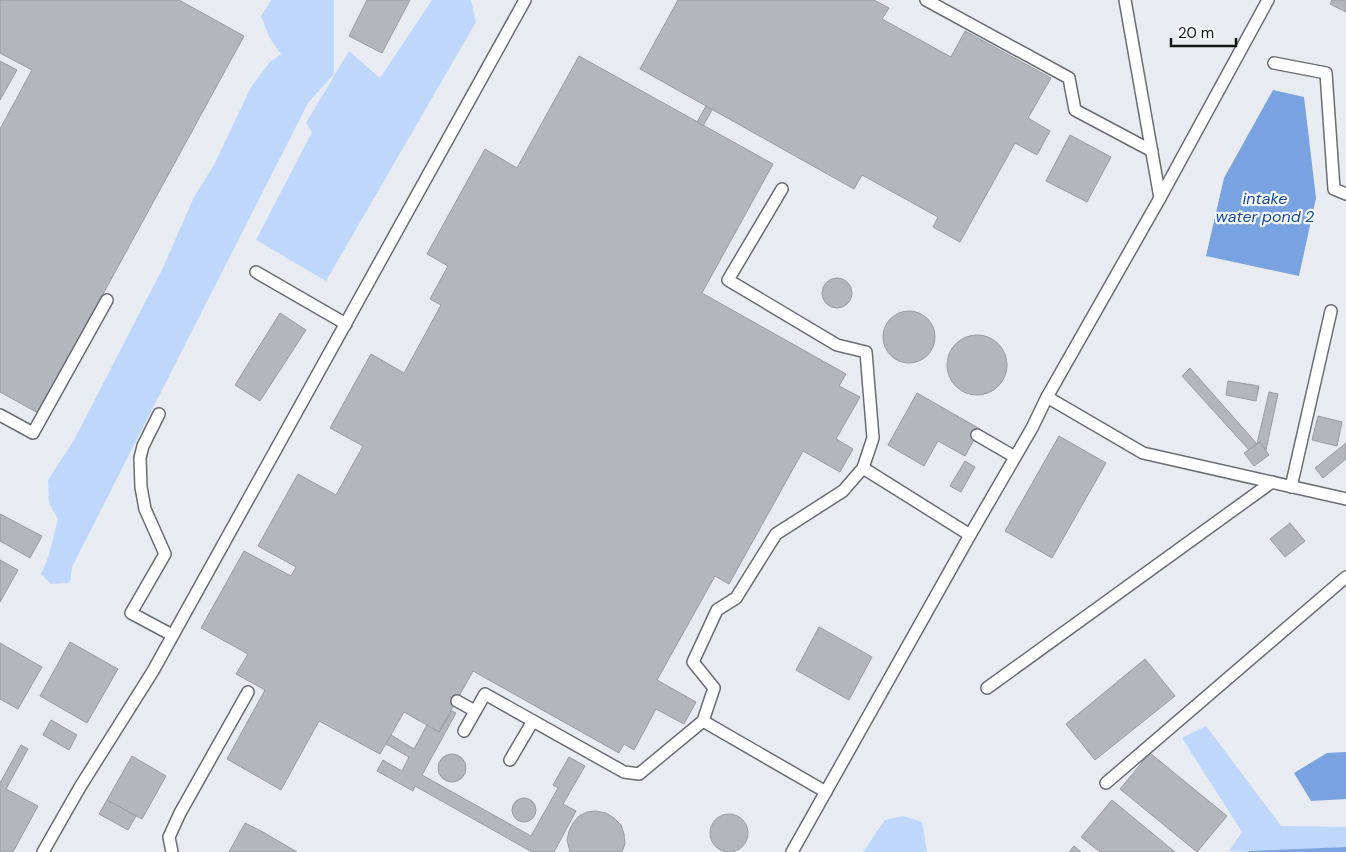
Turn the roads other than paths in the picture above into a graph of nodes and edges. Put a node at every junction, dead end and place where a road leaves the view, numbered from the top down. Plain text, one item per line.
1 (525, 0) edge
2 (926, 0) edge
3 (1126, 0) edge
4 (1268, 0) edge
5 (1274, 63) dead end
6 (1152, 151) junction
7 (782, 189) dead end
8 (1346, 194) edge
9 (1160, 198) junction
10 (256, 272) dead end
11 (107, 300) dead end
12 (1331, 311) dead end
13 (346, 324) junction
14 (1047, 397) junction
15 (159, 414) dead end
16 (0, 416) edge
17 (977, 435) dead end
18 (1014, 457) junction
19 (863, 468) junction
20 (1272, 482) junction
21 (1291, 487) junction
22 (1346, 499) edge
23 (970, 535) junction
24 (1346, 577) edge
25 (172, 635) junction
26 (987, 688) dead end
27 (248, 692) dead end
28 (457, 701) dead end
29 (475, 712) junction
30 (533, 721) junction
31 (703, 721) junction
32 (464, 731) dead end
33 (510, 760) dead end
34 (1106, 783) dead end
35 (826, 792) junction
36 (43, 852) edge
37 (172, 852) edge
38 (792, 852) edge

1 - 13 lane
2 - 6 lane
3 - 6 lane
4 - 9 lane
5 - 8 lane
6 - 9 lane
7 - 19 lane
9 - 14 lane
10 - 13 lane
11 - 16 lane
12 - 21 lane
13 - 25 lane
14 - 18 lane
14 - 20 lane
15 - 25 lane
17 - 18 lane
18 - 23 lane
19 - 23 lane
19 - 31 lane
20 - 21 lane
20 - 26 lane
21 - 22 lane
23 - 35 lane
24 - 34 lane
25 - 36 lane
27 - 37 lane
28 - 29 lane
29 - 30 lane
29 - 32 lane
30 - 31 lane
30 - 33 lane
31 - 35 lane
35 - 38 lane

